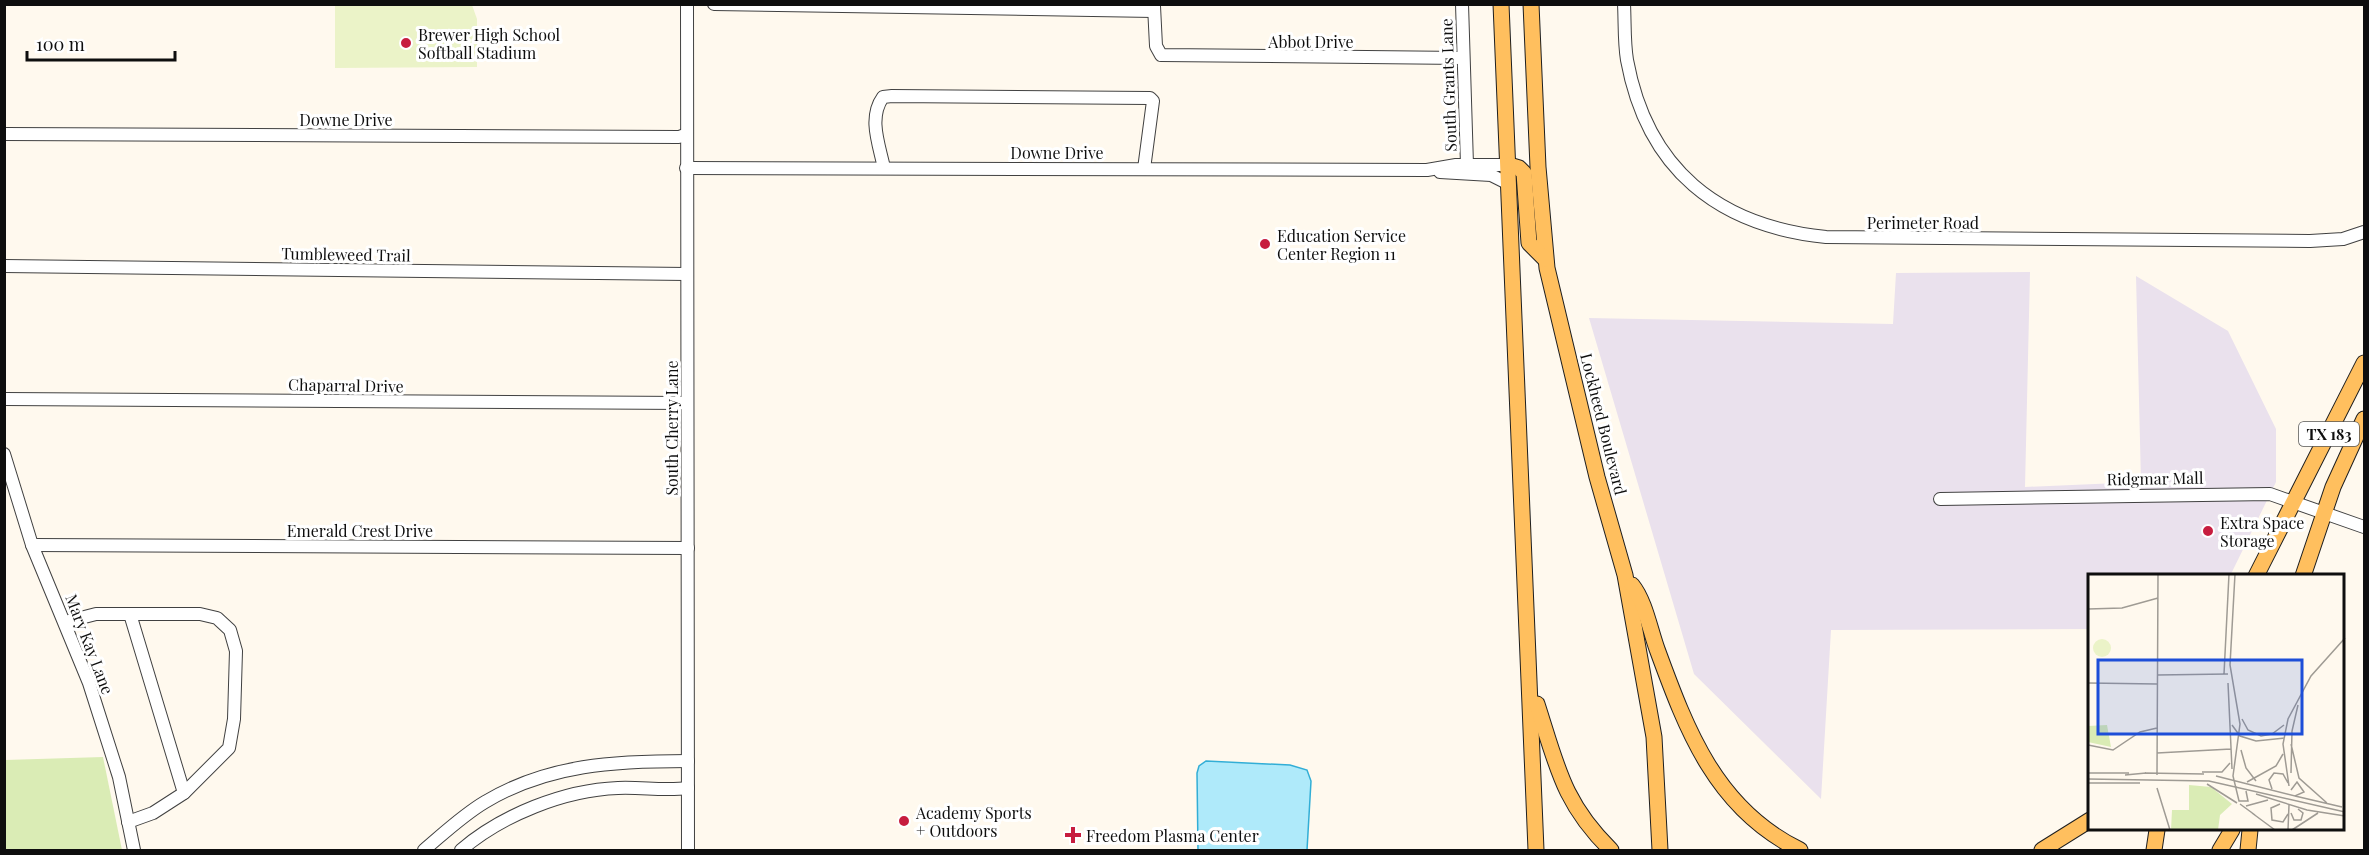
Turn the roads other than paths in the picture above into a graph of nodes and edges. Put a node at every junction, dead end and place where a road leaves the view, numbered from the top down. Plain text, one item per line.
1 (687, 4) edge
2 (714, 4) edge
3 (1462, 4) edge
4 (1501, 4) edge
5 (1531, 4) edge
6 (1624, 4) edge
7 (1154, 8) edge
8 (1463, 58) junction
9 (4, 134) edge
10 (687, 134) junction
11 (1467, 165) junction
12 (1509, 165) junction
13 (686, 168) junction
14 (884, 168) junction
15 (1144, 169) junction
16 (1427, 170) junction
17 (1509, 184) junction
18 (2364, 232) edge
19 (1545, 259) junction
20 (4, 266) edge
21 (687, 274) junction
22 (2364, 363) edge
23 (4, 399) edge
24 (687, 403) junction
25 (2364, 419) edge
26 (4, 454) edge
27 (1940, 499) dead end
28 (2294, 503) junction
29 (2323, 515) junction
30 (2364, 527) edge
31 (32, 545) junction
32 (688, 548) junction
33 (2257, 574) edge
34 (2304, 574) edge
35 (1625, 575) junction
36 (130, 614) junction
37 (65, 622) junction
38 (1532, 687) junction
39 (688, 761) junction
40 (688, 788) junction
41 (184, 793) junction
42 (2088, 821) edge
43 (128, 822) junction
44 (2157, 831) edge
45 (2231, 831) edge
46 (2250, 831) edge
47 (134, 850) edge
48 (424, 850) edge
49 (461, 850) edge
50 (688, 850) edge
51 (1536, 850) edge
52 (1611, 850) edge
53 (1660, 850) edge
54 (1800, 850) edge
55 (2042, 850) edge
56 (2154, 850) edge
57 (2220, 850) edge
58 (2248, 850) edge

1 - 10 street, South Cherry Lane
2 - 7 street
3 - 8 street, South Grants Lane
4 - 12 main road
5 - 19 main road, Lockheed Boulevard
6 - 18 street, Perimeter Road
7 - 8 street, Abbot Drive
8 - 11 street, South Grants Lane
9 - 10 street, Downe Drive
10 - 13 street, South Cherry Lane
11 - 12 street, Downe Drive
11 - 16 street, Downe Drive
12 - 17 main road
12 - 19 main road
13 - 14 street, Downe Drive
13 - 21 street, South Cherry Lane
14 - 15 street, Downe Drive
14 - 15 street
15 - 16 street, Downe Drive
16 - 17 street, Downe Drive
17 - 38 main road
19 - 35 main road, Lockheed Boulevard
20 - 21 street, Tumbleweed Trail
21 - 24 street, South Cherry Lane
22 - 28 main road, TX 183
23 - 24 street, Chaparral Drive
24 - 32 street, South Cherry Lane
25 - 29 main road, TX 183
26 - 31 street, Mary Kay Lane
27 - 28 street, Ridgmar Mall
28 - 29 street, Ridgmar Mall
28 - 33 main road, TX 183
29 - 30 street, Ridgmar Mall
29 - 34 main road, TX 183
31 - 32 street, Emerald Crest Drive
31 - 37 street, Mary Kay Lane
32 - 39 street, South Cherry Lane
35 - 53 main road, Lockheed Boulevard
35 - 54 main road
36 - 37 street
36 - 41 street
36 - 41 street
37 - 43 street, Mary Kay Lane
38 - 51 main road
38 - 52 main road
39 - 40 street, South Cherry Lane
39 - 48 street
40 - 49 street
40 - 50 street, South Cherry Lane
41 - 43 street
42 - 55 main road
43 - 47 street, Mary Kay Lane
44 - 56 main road
45 - 57 main road
46 - 58 main road

